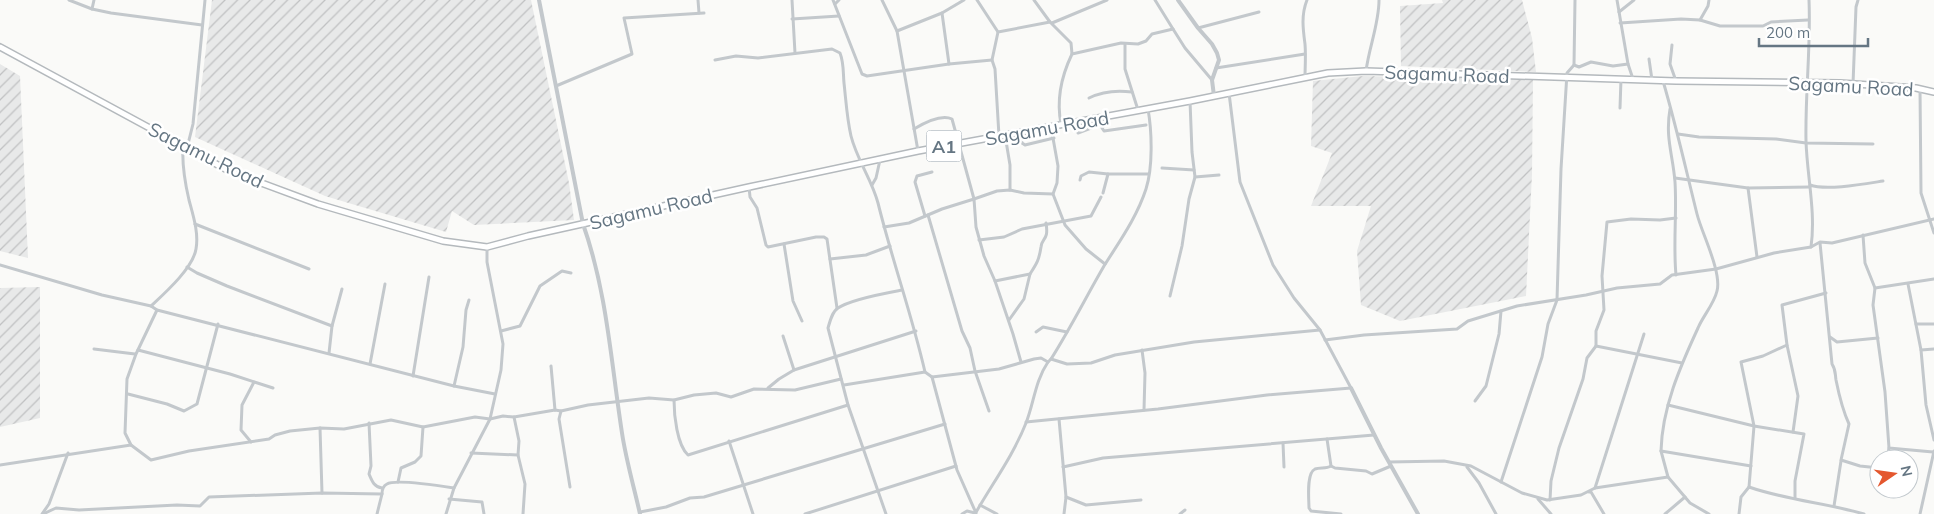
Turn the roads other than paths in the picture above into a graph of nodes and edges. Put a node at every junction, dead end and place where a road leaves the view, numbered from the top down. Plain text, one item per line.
1 (69, 0) edge
2 (94, 0) edge
3 (205, 0) edge
4 (540, 0) edge
5 (698, 0) edge
6 (792, 0) edge
7 (839, 0) edge
8 (882, 0) edge
9 (964, 0) edge
10 (977, 0) edge
11 (1034, 0) edge
12 (1107, 0) edge
13 (1154, 0) edge
14 (1178, 0) edge
15 (1307, 0) edge
16 (1379, 0) edge
17 (1575, 0) edge
18 (1617, 0) edge
19 (1634, 0) edge
20 (1709, 0) edge
21 (1809, 0) edge
22 (1858, 0) edge
23 (834, 2) edge
24 (92, 9) junction
25 (1258, 12) dead end
26 (1618, 12) junction
27 (699, 13) junction
28 (704, 13) dead end
29 (942, 13) junction
30 (839, 16) junction
31 (792, 19) junction
32 (1700, 20) junction
33 (1808, 20) junction
34 (1051, 23) junction
35 (1620, 23) junction
36 (202, 25) junction
37 (1198, 28) junction
38 (1173, 29) junction
39 (897, 31) junction
40 (998, 32) junction
41 (1125, 44) junction
42 (1672, 45) dead end
43 (0, 48) edge
44 (795, 53) junction
45 (1072, 54) junction
46 (1305, 54) junction
47 (1649, 59) dead end
48 (715, 60) dead end
49 (992, 60) junction
50 (948, 64) junction
51 (1628, 64) junction
52 (1574, 65) junction
53 (1216, 68) junction
54 (903, 70) junction
55 (1366, 71) junction
56 (1304, 78) junction
57 (1568, 78) junction
58 (1621, 79) junction
59 (1212, 80) junction
60 (1633, 80) junction
61 (1652, 80) junction
62 (1663, 81) junction
63 (1676, 81) junction
64 (1806, 83) junction
65 (1853, 84) junction
66 (556, 86) junction
67 (1920, 89) junction
68 (1132, 92) junction
69 (1934, 92) edge
70 (1229, 93) junction
71 (1214, 96) junction
72 (1089, 98) dead end
73 (1190, 101) junction
74 (1670, 106) junction
75 (1620, 108) dead end
76 (1148, 109) junction
77 (1138, 111) junction
78 (1108, 117) junction
79 (1061, 125) junction
80 (1146, 125) dead end
81 (1103, 126) junction
82 (1051, 127) junction
83 (914, 129) junction
84 (1020, 132) junction
85 (1078, 133) dead end
86 (1678, 134) junction
87 (1002, 136) junction
88 (1054, 138) junction
89 (1806, 142) junction
90 (958, 144) junction
91 (1873, 144) dead end
92 (185, 147) junction
93 (918, 151) junction
94 (880, 160) junction
95 (860, 164) junction
96 (1162, 168) dead end
97 (1194, 170) junction
98 (932, 172) dead end
99 (1108, 174) junction
100 (1148, 174) junction
101 (1219, 175) dead end
102 (1195, 177) junction
103 (1674, 178) junction
104 (1080, 180) dead end
105 (1689, 180) junction
106 (1883, 180) dead end
107 (872, 186) junction
108 (1810, 186) junction
109 (749, 187) junction
110 (1748, 188) junction
111 (1010, 190) junction
112 (1103, 192) dead end
113 (1053, 194) junction
114 (1101, 197) dead end
115 (974, 199) junction
116 (1062, 214) junction
117 (926, 216) junction
118 (1676, 218) junction
119 (1932, 220) edge
120 (1064, 221) junction
121 (1057, 222) junction
122 (195, 224) junction
123 (583, 224) junction
124 (1046, 224) junction
125 (884, 227) junction
126 (1934, 233) edge
127 (1863, 235) junction
128 (979, 240) junction
129 (1820, 242) junction
130 (784, 244) junction
131 (890, 246) junction
132 (1811, 247) junction
133 (487, 248) junction
134 (1757, 257) junction
135 (830, 258) junction
136 (1106, 264) junction
137 (0, 265) edge
138 (187, 267) junction
139 (310, 269) dead end
140 (1716, 269) junction
141 (571, 273) dead end
142 (1030, 274) junction
143 (1676, 275) junction
144 (429, 277) dead end
145 (1934, 279) edge
146 (995, 281) junction
147 (385, 284) dead end
148 (1908, 284) junction
149 (1875, 288) junction
150 (342, 289) dead end
151 (902, 290) junction
152 (1602, 291) junction
153 (1826, 293) junction
154 (1170, 296) dead end
155 (469, 300) dead end
156 (1557, 300) junction
157 (151, 306) junction
158 (836, 308) junction
159 (156, 310) junction
160 (1501, 311) junction
161 (1009, 320) junction
162 (802, 321) dead end
163 (218, 324) junction
164 (1916, 324) junction
165 (1934, 324) edge
166 (332, 326) junction
167 (501, 330) junction
168 (1320, 330) junction
169 (916, 331) junction
170 (1036, 332) dead end
171 (1068, 332) junction
172 (1644, 334) dead end
173 (783, 336) dead end
174 (1829, 337) junction
175 (1878, 338) junction
176 (1324, 340) junction
177 (1786, 345) junction
178 (1596, 346) junction
179 (94, 349) dead end
180 (1934, 349) edge
181 (1142, 350) junction
182 (1921, 350) junction
183 (137, 352) junction
184 (329, 353) junction
185 (1638, 355) junction
186 (834, 358) junction
187 (1049, 361) junction
188 (1020, 362) junction
189 (1682, 363) junction
190 (370, 364) junction
191 (551, 366) dead end
192 (207, 369) junction
193 (794, 370) junction
194 (974, 371) junction
195 (925, 372) junction
196 (414, 376) junction
197 (932, 377) junction
198 (841, 379) junction
199 (254, 382) junction
200 (844, 384) junction
201 (454, 386) junction
202 (273, 388) dead end
203 (768, 388) junction
204 (1351, 388) junction
205 (128, 394) junction
206 (495, 394) junction
207 (674, 400) junction
208 (618, 401) junction
209 (1475, 401) dead end
210 (848, 405) junction
211 (1668, 405) junction
212 (556, 410) junction
213 (1144, 410) junction
214 (561, 411) junction
215 (989, 411) dead end
216 (514, 417) junction
217 (1059, 418) junction
218 (490, 419) junction
219 (1026, 422) junction
220 (369, 424) junction
221 (945, 424) junction
222 (1754, 426) junction
223 (423, 427) junction
224 (320, 428) junction
225 (1792, 432) junction
226 (1374, 435) junction
227 (1327, 439) junction
228 (1934, 440) edge
229 (729, 441) junction
230 (251, 443) junction
231 (1283, 443) junction
232 (131, 445) junction
233 (864, 448) junction
234 (1889, 448) joint
235 (1661, 451) junction
236 (1934, 452) edge
237 (68, 453) junction
238 (471, 453) junction
239 (518, 455) junction
240 (1842, 460) junction
241 (1390, 464) junction
242 (0, 465) edge
243 (956, 466) junction
244 (1331, 466) junction
245 (1751, 466) junction
246 (1062, 467) junction
247 (1284, 467) dead end
248 (1467, 467) junction
249 (1869, 467) edge
250 (1668, 477) junction
251 (398, 482) junction
252 (1502, 482) junction
253 (743, 484) junction
254 (570, 487) dead end
255 (1749, 487) junction
256 (382, 488) junction
257 (454, 488) junction
258 (1595, 488) junction
259 (878, 490) junction
260 (1589, 492) junction
261 (322, 493) junction
262 (382, 494) junction
263 (1066, 497) junction
264 (1685, 497) junction
265 (1538, 498) junction
266 (1795, 498) junction
267 (449, 499) junction
268 (1142, 500) dead end
269 (1550, 500) junction
270 (980, 505) junction
271 (1834, 506) junction
272 (821, 509) junction
273 (1186, 510) dead end
274 (640, 513) edge
275 (976, 513) edge
276 (42, 514) edge
277 (377, 514) edge
278 (446, 514) edge
279 (484, 514) edge
280 (523, 514) edge
281 (753, 514) edge
282 (805, 514) edge
283 (822, 514) edge
284 (886, 514) edge
285 (962, 514) edge
286 (997, 514) edge
287 (1064, 514) edge
288 (1180, 514) edge
289 (1341, 514) edge
290 (1416, 514) edge
291 (1496, 514) edge
292 (1551, 514) edge
293 (1604, 514) edge
294 (1665, 514) edge
295 (1709, 514) edge
296 (1739, 514) edge
297 (1864, 514) edge
298 (1920, 514) edge

1 - 24 street
2 - 24 street
3 - 36 street
4 - 66 street
5 - 27 street
6 - 31 street
7 - 23 street
8 - 39 street
9 - 29 street
10 - 40 street
11 - 34 street
12 - 34 street
13 - 38 street
14 - 37 street
15 - 46 street
16 - 55 street
17 - 52 street
18 - 26 street
19 - 26 street
20 - 32 street
21 - 33 street
22 - 65 street
23 - 30 street
24 - 36 street
25 - 37 street
26 - 35 street
27 - 28 street
27 - 66 street
29 - 39 street
29 - 50 street
30 - 31 street
30 - 54 street
31 - 44 street
32 - 33 street
32 - 35 street
33 - 64 street
34 - 40 street
34 - 45 street
35 - 51 street
36 - 92 street
37 - 53 street
38 - 41 street
38 - 59 street
39 - 54 street
40 - 49 street
41 - 45 street
41 - 68 street
42 - 63 street
43 - 92 highway, Sagamu Road / A1
44 - 48 street
44 - 95 street
45 - 79 street
46 - 53 street
46 - 56 street
47 - 61 street
49 - 50 street
49 - 87 street
50 - 54 street
51 - 52 street
51 - 60 street
52 - 57 street
53 - 59 street
54 - 83 street
55 - 56 highway, Sagamu Road / A1
55 - 57 highway, Sagamu Road / A1
56 - 70 highway, Sagamu Road / A1
57 - 58 highway, Sagamu Road / A1
57 - 156 street
58 - 60 highway, Sagamu Road / A1
58 - 75 street
59 - 71 street
60 - 61 highway, Sagamu Road / A1
61 - 62 highway, Sagamu Road / A1
62 - 63 highway, Sagamu Road / A1
62 - 74 street
63 - 64 highway, Sagamu Road / A1
64 - 65 highway, Sagamu Road / A1
64 - 89 street
65 - 67 highway, Sagamu Road / A1
66 - 123 street
67 - 69 highway, Sagamu Road / A1
67 - 119 street
68 - 72 street
68 - 77 street
70 - 71 highway, Sagamu Road / A1
70 - 168 street
71 - 73 highway, Sagamu Road / A1
73 - 76 highway, Sagamu Road / A1
73 - 97 street
74 - 86 street
74 - 103 street
76 - 77 highway, Sagamu Road / A1
76 - 100 street
77 - 78 highway, Sagamu Road / A1
78 - 79 highway, Sagamu Road / A1
78 - 81 street
79 - 82 highway, Sagamu Road / A1
80 - 81 street
81 - 85 street
82 - 84 highway, Sagamu Road / A1
82 - 88 street
83 - 90 street
83 - 93 street
84 - 87 highway, Sagamu Road / A1
84 - 88 street
86 - 89 street
86 - 105 street
87 - 90 highway, Sagamu Road / A1
87 - 111 street
88 - 113 street
89 - 91 street
89 - 108 street
90 - 93 highway, Sagamu Road / A1
90 - 115 street
92 - 122 street
92 - 133 highway, Sagamu Road / A1
93 - 94 highway, Sagamu Road / A1
94 - 95 highway, Sagamu Road / A1
94 - 107 street
95 - 107 street
95 - 109 highway, Sagamu Road / A1
96 - 97 street
97 - 102 street
98 - 117 street
99 - 100 street
99 - 104 street
99 - 112 street
100 - 136 street
101 - 102 street
102 - 154 street
103 - 105 street
103 - 118 street
105 - 110 street
105 - 140 street
106 - 108 street
107 - 125 street
108 - 110 street
108 - 132 street
109 - 123 highway, Sagamu Road / A1
109 - 130 street
110 - 134 street
111 - 113 street
111 - 115 street
113 - 116 street
114 - 120 street
115 - 117 street
115 - 128 street
116 - 120 street
116 - 121 street
117 - 125 street
117 - 194 street
118 - 143 street
118 - 152 street
119 - 126 street
119 - 127 street
120 - 121 street
120 - 136 street
121 - 124 street
122 - 138 street
122 - 139 street
123 - 133 highway, Sagamu Road / A1
123 - 208 street
124 - 128 street
124 - 142 street
125 - 131 street
127 - 129 street
127 - 149 street
128 - 146 street
129 - 132 street
129 - 153 street
130 - 135 street
130 - 162 street
131 - 135 street
131 - 151 street
132 - 134 street
133 - 167 street
134 - 140 street
135 - 158 street
136 - 171 street
137 - 157 street
138 - 157 street
138 - 166 street
140 - 143 street
140 - 189 street
141 - 167 street
142 - 146 street
142 - 161 street
143 - 152 street
144 - 196 street
145 - 148 street
146 - 161 street
147 - 190 street
148 - 149 street
148 - 164 street
149 - 175 street
150 - 166 street
151 - 158 street
151 - 169 street
152 - 156 street
152 - 178 street
153 - 174 street
153 - 177 street
155 - 201 street
156 - 160 street
156 - 252 street
157 - 159 street
158 - 186 street
159 - 163 street
159 - 183 street
160 - 176 street
160 - 209 street
161 - 188 street
163 - 184 street
163 - 192 street
164 - 165 street
164 - 182 street
166 - 184 street
167 - 206 street
168 - 176 street
168 - 181 street
169 - 186 street
169 - 195 street
170 - 171 street
171 - 187 street
172 - 185 street
173 - 193 street
174 - 175 street
174 - 240 street
175 - 234 street
176 - 204 street
177 - 222 street
177 - 225 street
178 - 185 street
178 - 269 street
179 - 183 street
180 - 182 street
181 - 187 street
181 - 213 street
182 - 228 street
183 - 192 street
183 - 205 street
184 - 190 street
185 - 189 street
185 - 258 street
186 - 193 street
186 - 198 street
187 - 188 street
187 - 219 street
188 - 194 street
189 - 211 street
190 - 196 street
191 - 212 street
192 - 199 street
192 - 205 street
193 - 203 street
194 - 197 street
194 - 215 street
195 - 197 street
195 - 200 street
196 - 201 street
197 - 221 street
198 - 200 street
198 - 203 street
199 - 202 street
199 - 230 street
200 - 210 street
201 - 206 street
203 - 207 street
204 - 213 street
204 - 226 street
205 - 232 street
206 - 218 street
207 - 208 street
207 - 229 street
208 - 214 street
208 - 274 street
210 - 229 street
210 - 233 street
211 - 222 street
211 - 235 street
212 - 214 street
212 - 216 street
213 - 217 street
214 - 254 street
216 - 218 street
216 - 239 street
217 - 219 street
217 - 246 street
218 - 223 street
218 - 238 street
219 - 270 street
220 - 223 street
220 - 224 street
220 - 256 street
221 - 233 street
221 - 243 street
222 - 225 street
222 - 245 street
223 - 251 street
224 - 230 street
224 - 261 street
225 - 266 street
226 - 227 street
226 - 241 street
227 - 231 street
227 - 244 street
229 - 253 street
230 - 232 street
231 - 246 street
231 - 247 street
232 - 237 street
233 - 253 street
233 - 259 street
234 - 236 street
235 - 245 street
235 - 250 street
236 - 298 street
237 - 242 street
237 - 276 street
238 - 239 street
238 - 257 street
239 - 280 street
240 - 249 street
240 - 271 street
241 - 244 street
241 - 248 street
241 - 290 street
243 - 259 street
243 - 275 street
244 - 289 street
245 - 255 street
246 - 263 street
248 - 252 street
248 - 291 street
250 - 258 street
250 - 264 street
251 - 256 street
251 - 257 street
252 - 265 street
253 - 274 street
253 - 281 street
255 - 266 street
255 - 296 street
256 - 262 street
257 - 267 street
258 - 260 street
259 - 272 street
259 - 284 street
260 - 269 street
260 - 293 street
261 - 262 street
261 - 276 street
262 - 277 street
263 - 268 street
263 - 287 street
264 - 294 street
264 - 295 street
265 - 269 street
265 - 292 street
266 - 271 street
267 - 278 street
267 - 279 street
270 - 275 street
270 - 286 street
271 - 297 street
272 - 282 street
272 - 283 street
273 - 288 street
275 - 285 street

